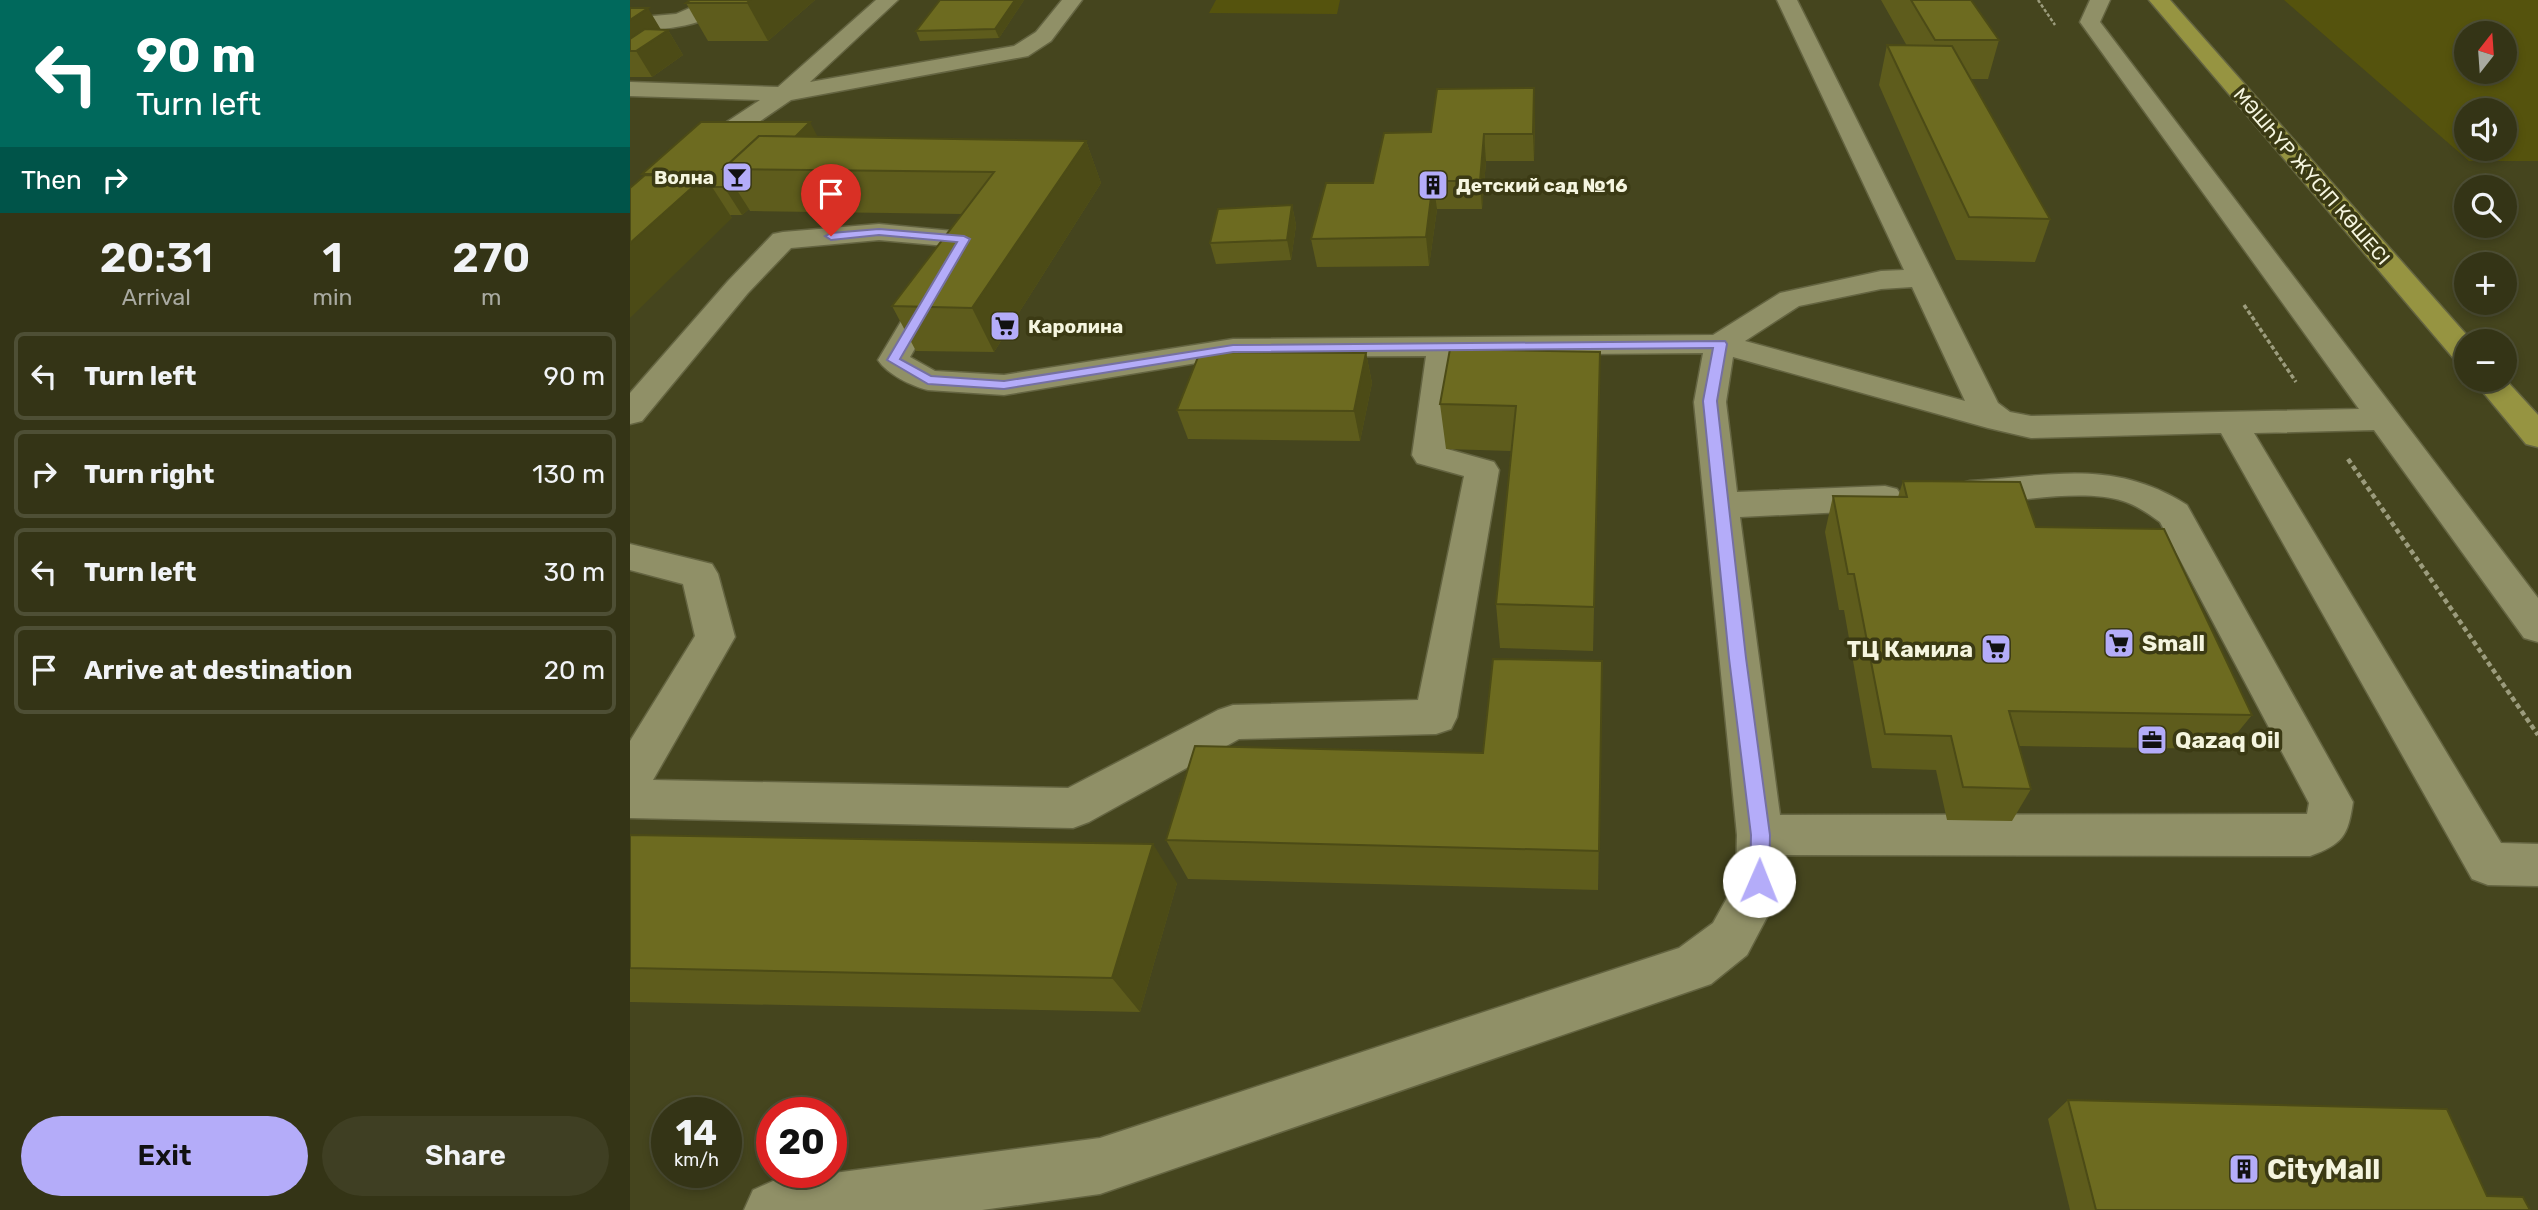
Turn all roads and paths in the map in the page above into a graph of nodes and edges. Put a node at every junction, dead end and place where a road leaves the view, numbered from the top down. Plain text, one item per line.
1 (722, 0) edge
2 (888, 0) edge
3 (1072, 0) edge
4 (1787, 0) edge
5 (2038, 0) edge
6 (2100, 0) edge
7 (2159, 0) edge
8 (630, 24) edge
9 (2061, 34) dead end
10 (630, 89) edge
11 (784, 94) junction
12 (722, 136) junction
13 (762, 137) edge
14 (630, 212) edge
15 (1922, 278) junction
16 (2237, 295) dead end
17 (2454, 339) edge
18 (1720, 344) junction
19 (1443, 345) junction
20 (2500, 392) edge
21 (630, 414) edge
22 (2384, 419) junction
23 (2322, 420) junction
24 (2000, 421) junction
25 (2231, 422) junction
26 (2538, 436) edge
27 (1723, 505) junction
28 (630, 557) edge
29 (2538, 626) edge
30 (2538, 736) edge
31 (630, 779) edge
32 (630, 799) edge
33 (1760, 835) junction
34 (2538, 865) edge
35 (773, 1210) edge

1 - 8 lane
2 - 11 lane
3 - 11 lane
4 - 15 lane
5 - 9 path
6 - 22 lane
7 - 17 main road, МӘШҺҮР ЖҮСІП КӨШЕСІ
10 - 11 lane
11 - 12 lane
12 - 13 lane
12 - 14 lane
15 - 18 lane
15 - 24 lane
16 - 23 path
18 - 19 lane
18 - 24 lane
18 - 27 lane
19 - 21 lane
19 - 32 lane
20 - 26 main road
22 - 23 lane
22 - 29 lane
23 - 25 lane
23 - 30 path
24 - 25 lane
25 - 34 lane
27 - 33 lane
27 - 33 lane
28 - 31 lane
33 - 35 lane

